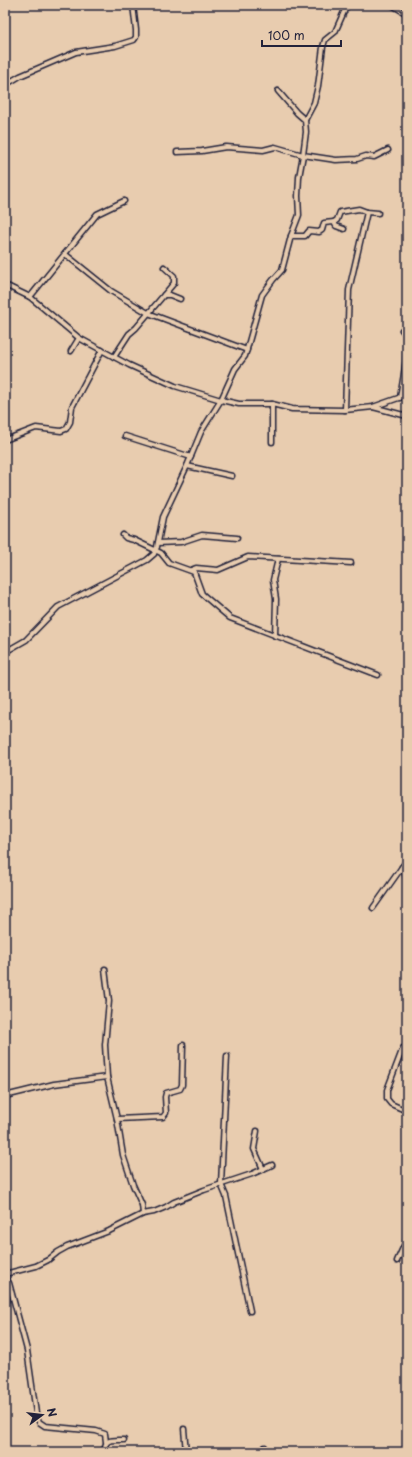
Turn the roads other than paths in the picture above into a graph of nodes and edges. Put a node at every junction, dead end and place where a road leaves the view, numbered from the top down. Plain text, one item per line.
1 (133, 5) edge
2 (347, 5) edge
3 (392, 5) edge
4 (407, 14) edge
5 (5, 85) edge
6 (278, 91) dead end
7 (305, 120) junction
8 (388, 150) dead end
9 (177, 152) dead end
10 (303, 155) junction
11 (124, 201) dead end
12 (367, 212) junction
13 (378, 213) dead end
14 (334, 222) junction
15 (344, 229) dead end
16 (291, 236) junction
17 (65, 254) junction
18 (164, 267) dead end
19 (5, 285) edge
20 (164, 295) junction
21 (30, 297) junction
22 (180, 299) dead end
23 (148, 313) junction
24 (402, 330) dead end
25 (79, 338) junction
26 (102, 350) junction
27 (247, 350) junction
28 (71, 351) dead end
29 (114, 357) junction
30 (406, 367) edge
31 (407, 395) edge
32 (400, 398) junction
33 (222, 400) junction
34 (272, 404) junction
35 (373, 407) junction
36 (345, 410) junction
37 (407, 416) edge
38 (125, 436) dead end
39 (5, 440) edge
40 (272, 442) dead end
41 (191, 457) junction
42 (187, 466) junction
43 (232, 476) dead end
44 (123, 535) dead end
45 (237, 538) dead end
46 (158, 543) junction
47 (155, 551) junction
48 (278, 559) junction
49 (351, 563) dead end
50 (190, 570) junction
51 (275, 636) junction
52 (5, 652) edge
53 (378, 675) dead end
54 (407, 860) edge
55 (402, 867) junction
56 (407, 879) edge
57 (373, 908) dead end
58 (105, 969) dead end
59 (183, 1045) dead end
60 (403, 1048) dead end
61 (227, 1056) dead end
62 (107, 1077) junction
63 (5, 1096) edge
64 (407, 1111) edge
65 (117, 1119) junction
66 (257, 1131) dead end
67 (272, 1165) dead end
68 (263, 1169) junction
69 (221, 1184) junction
70 (143, 1214) junction
71 (407, 1239) edge
72 (397, 1261) dead end
73 (5, 1275) edge
74 (250, 1311) dead end
75 (184, 1429) dead end
76 (124, 1440) dead end
77 (106, 1442) junction
78 (265, 1447) dead end
79 (105, 1452) edge
80 (186, 1452) edge
81 (267, 1452) edge

1 - 5 street
2 - 7 street
3 - 4 street
6 - 7 street
7 - 10 street
8 - 10 street
9 - 10 street
10 - 16 street
11 - 17 street
12 - 13 street
12 - 14 street
12 - 36 street
14 - 15 street
14 - 16 street
16 - 27 street
17 - 21 street
17 - 23 street
18 - 20 street
19 - 21 street
20 - 22 street
20 - 23 street
21 - 25 street
23 - 27 street
23 - 29 street
24 - 30 street
25 - 26 street
25 - 28 street
26 - 29 street
26 - 39 street
27 - 33 street
29 - 33 street
30 - 32 street
31 - 32 street
32 - 35 street
33 - 34 street
33 - 41 street
34 - 36 street
34 - 40 street
35 - 36 street
35 - 37 street
38 - 41 street
41 - 42 street
42 - 43 street
42 - 46 street
44 - 47 street
45 - 46 street
46 - 47 street
47 - 50 street
47 - 52 street
48 - 49 street
48 - 50 street
48 - 51 street
50 - 51 street
51 - 53 street
54 - 55 street
55 - 56 street
55 - 57 street
58 - 62 street
59 - 65 street
60 - 64 street
61 - 69 street
62 - 63 street
62 - 65 street
65 - 70 street
66 - 68 street
67 - 68 street
68 - 69 street
69 - 70 street
69 - 74 street
70 - 73 street
71 - 72 street
73 - 77 street
75 - 80 street
76 - 77 street
77 - 79 street
78 - 81 street

